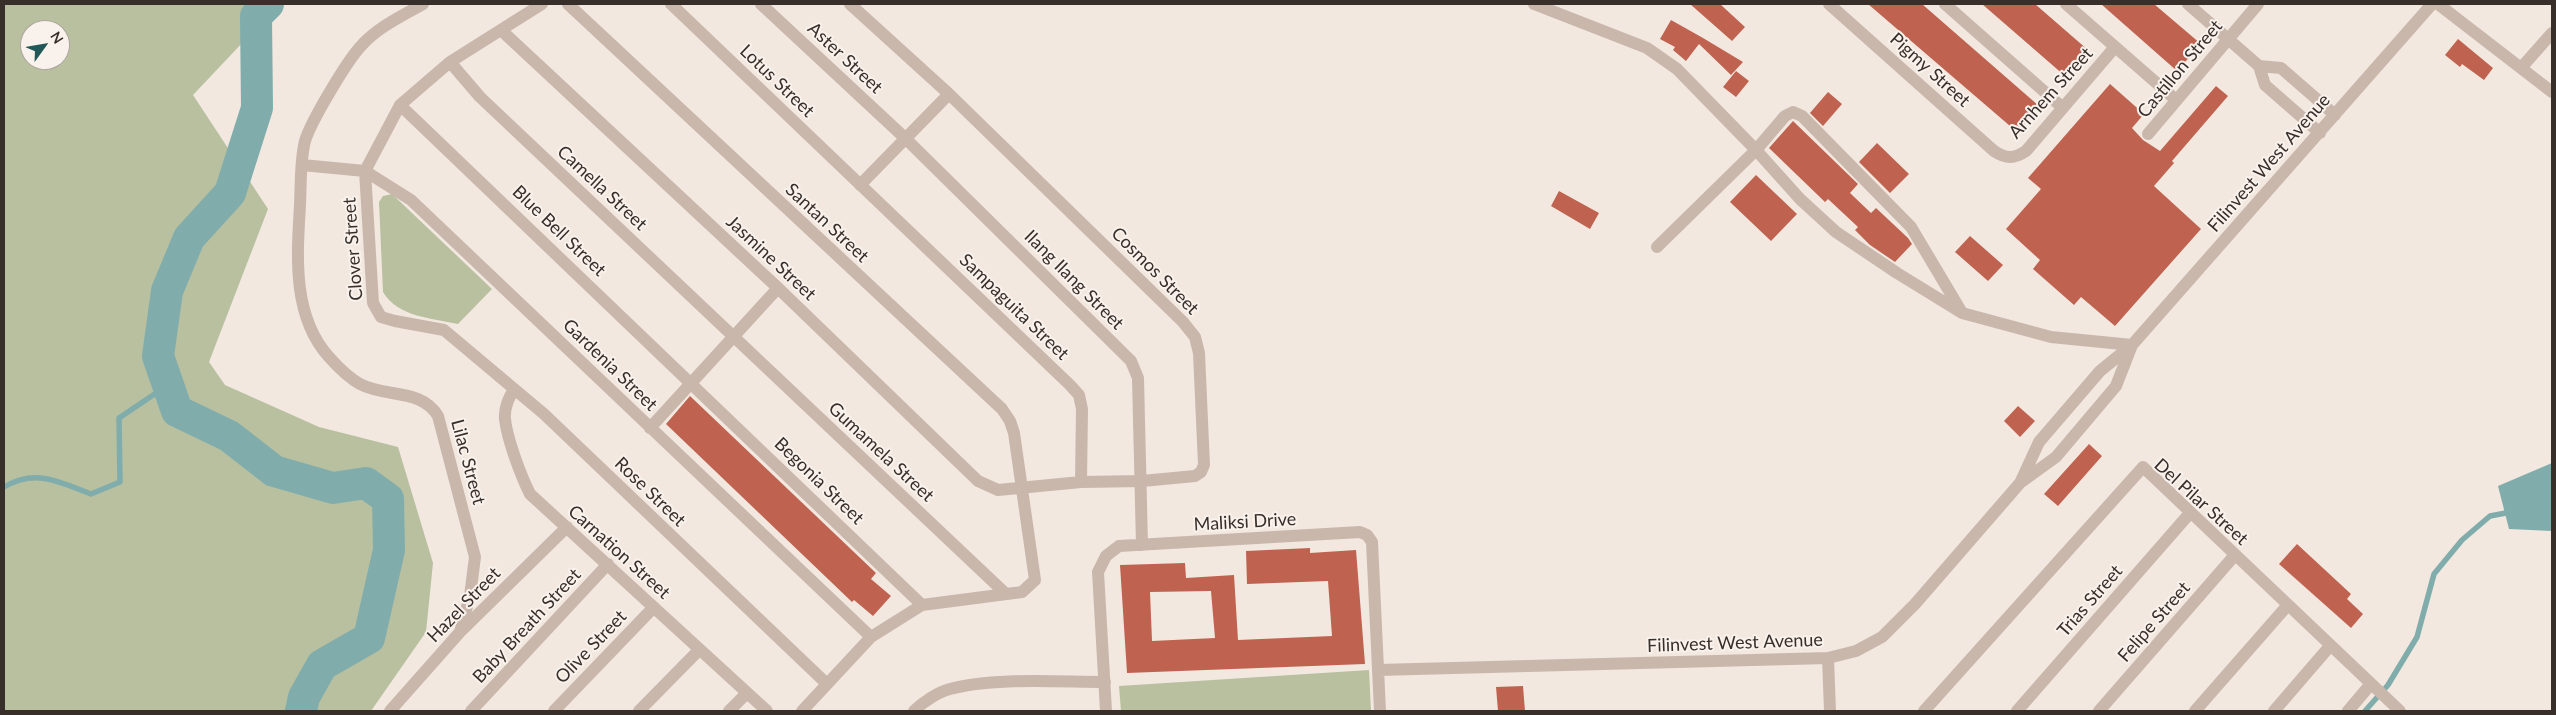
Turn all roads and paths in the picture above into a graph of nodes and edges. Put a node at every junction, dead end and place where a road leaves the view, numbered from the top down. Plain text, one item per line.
1 (423, 4) edge
2 (542, 4) edge
3 (568, 4) edge
4 (671, 4) edge
5 (761, 4) edge
6 (850, 4) edge
7 (1534, 4) edge
8 (1829, 4) edge
9 (1945, 4) edge
10 (2066, 4) edge
11 (2188, 4) edge
12 (2258, 4) edge
13 (2432, 4) edge
14 (2438, 4) edge
15 (502, 31) junction
16 (2552, 33) edge
17 (2228, 39) junction
18 (2115, 47) junction
19 (450, 62) junction
20 (2259, 66) junction
21 (2521, 68) junction
22 (2552, 92) edge
23 (949, 94) junction
24 (2176, 100) junction
25 (400, 105) junction
26 (2063, 108) junction
27 (2335, 115) junction
28 (2320, 133) junction
29 (2148, 134) dead end
30 (905, 138) junction
31 (1756, 150) junction
32 (2010, 158) joint
33 (302, 165) junction
34 (365, 172) junction
35 (860, 184) junction
36 (1657, 247) dead end
37 (778, 288) junction
38 (1962, 313) junction
39 (444, 330) joint
40 (734, 337) junction
41 (2132, 345) junction
42 (692, 383) junction
43 (514, 388) junction
44 (650, 428) junction
45 (1142, 481) junction
46 (1081, 482) junction
47 (2020, 483) junction
48 (1024, 489) junction
49 (2190, 513) junction
50 (567, 527) junction
51 (1142, 546) junction
52 (2235, 556) junction
53 (608, 564) junction
54 (1005, 593) junction
55 (922, 605) junction
56 (2287, 606) junction
57 (654, 607) junction
58 (460, 632) junction
59 (871, 637) junction
60 (2330, 646) junction
61 (699, 650) junction
62 (1828, 658) junction
63 (1378, 670) junction
64 (1105, 682) junction
65 (827, 684) junction
66 (2372, 686) junction
67 (746, 693) junction
68 (390, 711) edge
69 (471, 711) edge
70 (554, 711) edge
71 (639, 711) edge
72 (729, 711) edge
73 (767, 711) edge
74 (802, 711) edge
75 (914, 711) edge
76 (1106, 711) edge
77 (1380, 711) edge
78 (1830, 711) edge
79 (1924, 711) edge
80 (2017, 711) edge
81 (2099, 711) edge
82 (2195, 711) edge
83 (2274, 711) edge
84 (2348, 711) edge
85 (2400, 711) edge

1 - 33 street, Lilac Street
2 - 15 street
3 - 48 street, Santan Street
4 - 35 street, Lotus Street
5 - 30 street, Aster Street
6 - 23 street, Cosmos Street
7 - 31 street
8 - 32 street, Pigmy Street
9 - 26 street
10 - 18 street
11 - 17 street
12 - 17 street, Castillon Street
13 - 27 street, Filinvest West Avenue
14 - 21 street
15 - 19 street
15 - 37 street, Jasmine Street
16 - 21 street
17 - 20 street
17 - 24 street, Castillon Street
18 - 24 street
18 - 26 street, Arnhem Street
19 - 25 street
19 - 40 street, Camella Street
20 - 27 street
20 - 28 street
21 - 22 street
23 - 30 street
23 - 45 street, Cosmos Street
24 - 29 street, Castillon Street
25 - 34 street
25 - 42 street, Blue Bell Street
26 - 32 street, Arnhem Street
27 - 28 street, Filinvest West Avenue
28 - 41 street, Filinvest West Avenue
30 - 35 street
30 - 45 street, Ilang Ilang Street
31 - 36 street
31 - 38 street
31 - 38 street
33 - 34 street, Gardenia Street
33 - 58 street, Lilac Street
34 - 39 street, Clover Street
34 - 44 street, Gardenia Street
35 - 46 street, Sampaguita Street
37 - 40 street
37 - 48 street, Jasmine Street
38 - 41 street
39 - 43 street, Rose Street
40 - 42 street
40 - 54 street, Gumamela Street
41 - 47 street, Filinvest West Avenue
41 - 47 street, Filinvest West Avenue
42 - 44 street
42 - 55 street, Begonia Street
43 - 50 street, Carnation Street
43 - 65 street, Rose Street
44 - 59 street, Gardenia Street
45 - 46 street, Cosmos Street
45 - 51 street, Ilang Ilang Street
46 - 48 street, Jasmine Street
47 - 62 street, Filinvest West Avenue
48 - 54 street, Santan Street
49 - 52 street, Del Pilar Street
49 - 79 street, Del Pilar Street
49 - 80 street, Trias Street
50 - 53 street, Carnation Street
50 - 58 street, Hazel Street
51 - 63 street, Maliksi Drive
51 - 64 street, Maliksi Drive
52 - 56 street, Del Pilar Street
52 - 81 street, Felipe Street
53 - 57 street, Carnation Street
53 - 69 street, Baby Breath Street
54 - 55 street
55 - 59 street
56 - 60 street, Del Pilar Street
56 - 82 street
57 - 61 street, Carnation Street
57 - 70 street, Olive Street
58 - 68 street, Hazel Street
59 - 65 street
60 - 66 street, Del Pilar Street
60 - 83 street
61 - 67 street, Carnation Street
61 - 71 street
62 - 63 street, Filinvest West Avenue
62 - 78 street
63 - 77 street, Maliksi Drive
64 - 75 street
64 - 76 street, Maliksi Drive
65 - 74 street
66 - 84 street
66 - 85 street, Del Pilar Street
67 - 72 street
67 - 73 street, Carnation Street

